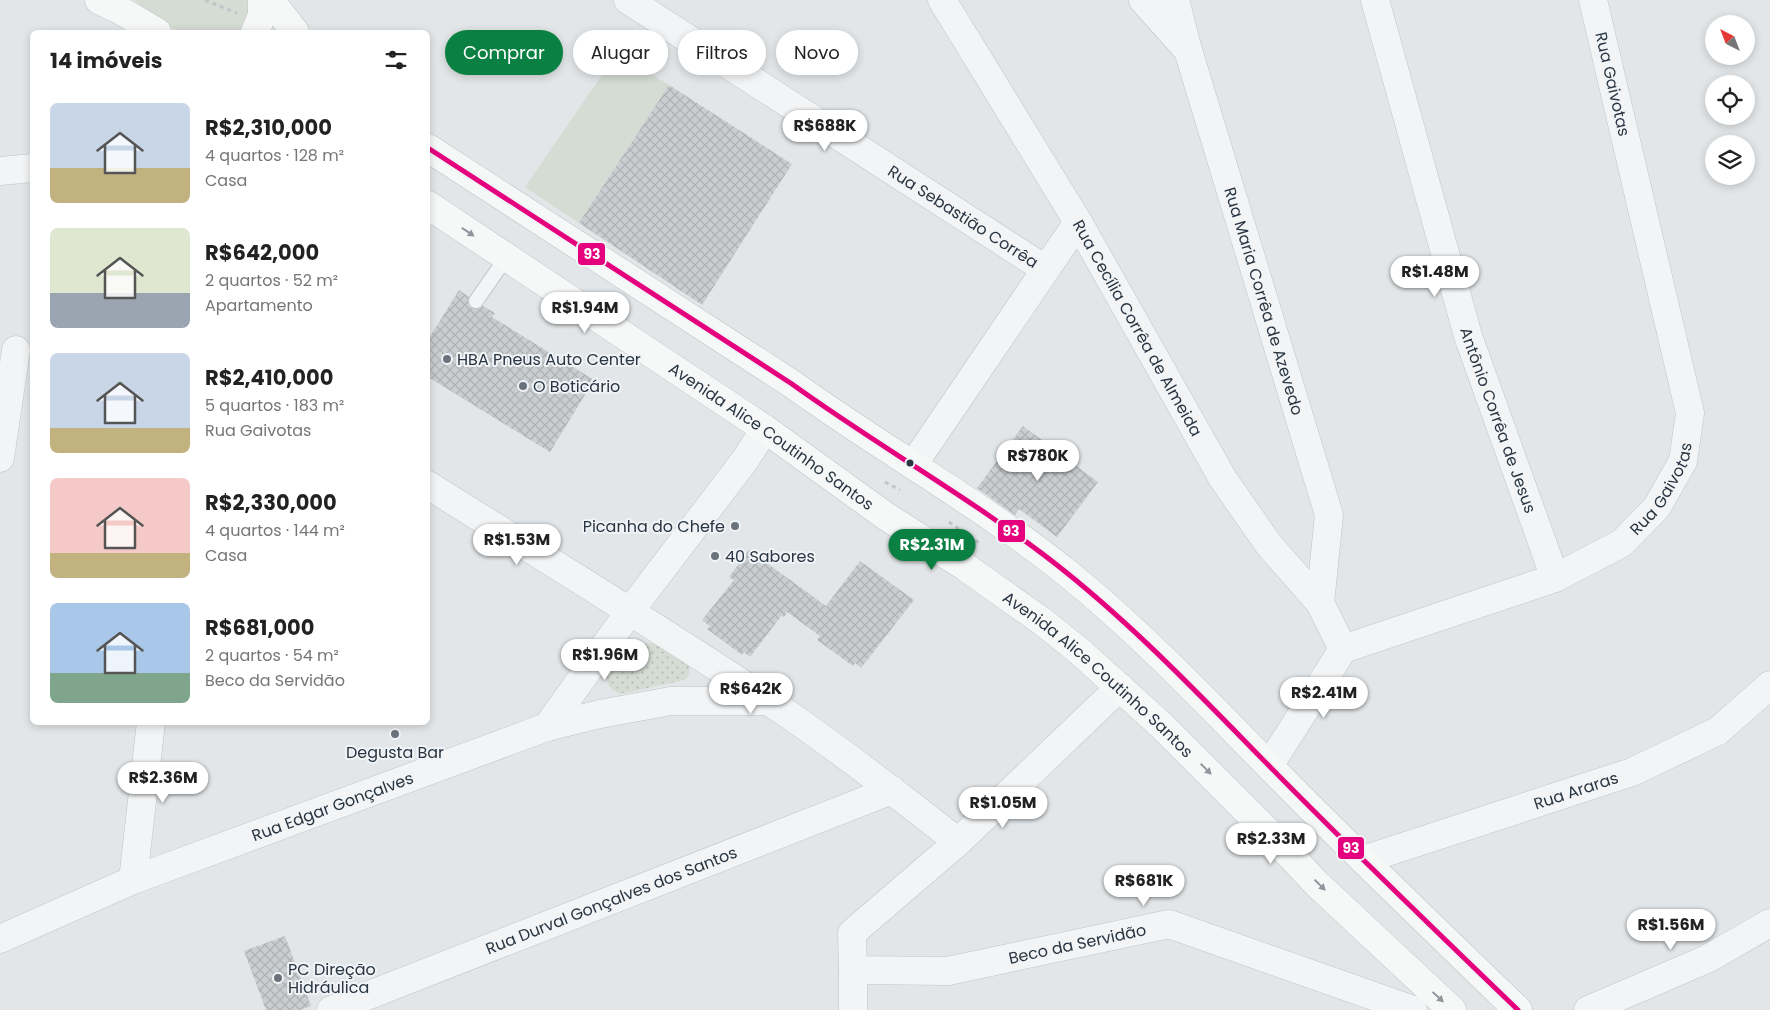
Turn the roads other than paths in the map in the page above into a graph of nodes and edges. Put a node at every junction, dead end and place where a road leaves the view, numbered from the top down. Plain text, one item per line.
1 (262, 0) edge
2 (270, 0) edge
3 (628, 0) edge
4 (942, 0) edge
5 (1143, 0) edge
6 (1175, 0) edge
7 (1375, 0) edge
8 (1593, 0) edge
9 (111, 3) edge
10 (154, 30) edge
11 (257, 30) edge
12 (293, 30) edge
13 (1188, 50) junction
14 (430, 149) edge
15 (30, 168) edge
16 (0, 171) edge
17 (430, 206) edge
18 (1078, 222) junction
19 (506, 258) junction
20 (1045, 269) junction
21 (476, 302) dead end
22 (16, 350) edge
23 (765, 429) junction
24 (0, 458) edge
25 (913, 465) junction
26 (430, 487) edge
27 (1555, 578) junction
28 (1320, 604) junction
29 (630, 611) junction
30 (1343, 649) junction
31 (1770, 685) edge
32 (1120, 688) junction
33 (768, 701) junction
34 (150, 725) edge
35 (547, 727) junction
36 (1269, 766) junction
37 (892, 790) junction
38 (958, 842) junction
39 (1363, 860) junction
40 (133, 880) junction
41 (1770, 923) edge
42 (0, 939) edge
43 (853, 970) junction
44 (342, 1008) edge
45 (853, 1010) edge
46 (1412, 1010) edge
47 (1452, 1010) edge
48 (1518, 1010) edge
49 (1588, 1010) edge

1 - 11 main road
2 - 12 main road
3 - 20 street, Rua Sebastião Corrêa
4 - 18 street, Rua Cecília Corrêa de Almeida
5 - 13 street
6 - 13 street, Rua Maria Corrêa de Azevedo
7 - 27 street, Antônio Corrêa de Jesus
8 - 27 street, Rua Gaivotas
9 - 10 main road
13 - 28 street, Rua Maria Corrêa de Azevedo
14 - 25 main road
15 - 16 street
17 -> 19 main road, Avenida Alice Coutinho Santos
18 - 20 street, Rua Sebastião Corrêa
18 - 28 street, Rua Cecília Corrêa de Almeida
19 - 21 lane
19 - 23 main road, Avenida Alice Coutinho Santos
20 - 25 street, Rua Sebastião Corrêa
22 - 24 street
23 - 29 street
23 - 32 main road, Avenida Alice Coutinho Santos
25 - 36 main road
26 - 29 street
27 - 30 street, Rua Gaivotas
28 - 30 street, Rua Cecília Corrêa de Almeida
29 - 33 street
29 - 35 street
30 - 36 street
31 - 39 street, Rua Araras
32 - 38 street
32 -> 47 main road, Avenida Alice Coutinho Santos
33 - 35 street, Rua Edgar Gonçalves
33 - 37 street
34 - 40 street
35 - 40 street, Rua Edgar Gonçalves
36 - 39 main road
37 - 38 street
37 - 44 street, Rua Durval Gonçalves dos Santos
38 - 43 street
39 - 48 main road
40 - 42 street, Rua Edgar Gonçalves
41 - 49 street
43 - 45 street
43 - 46 street, Beco da Servidão

